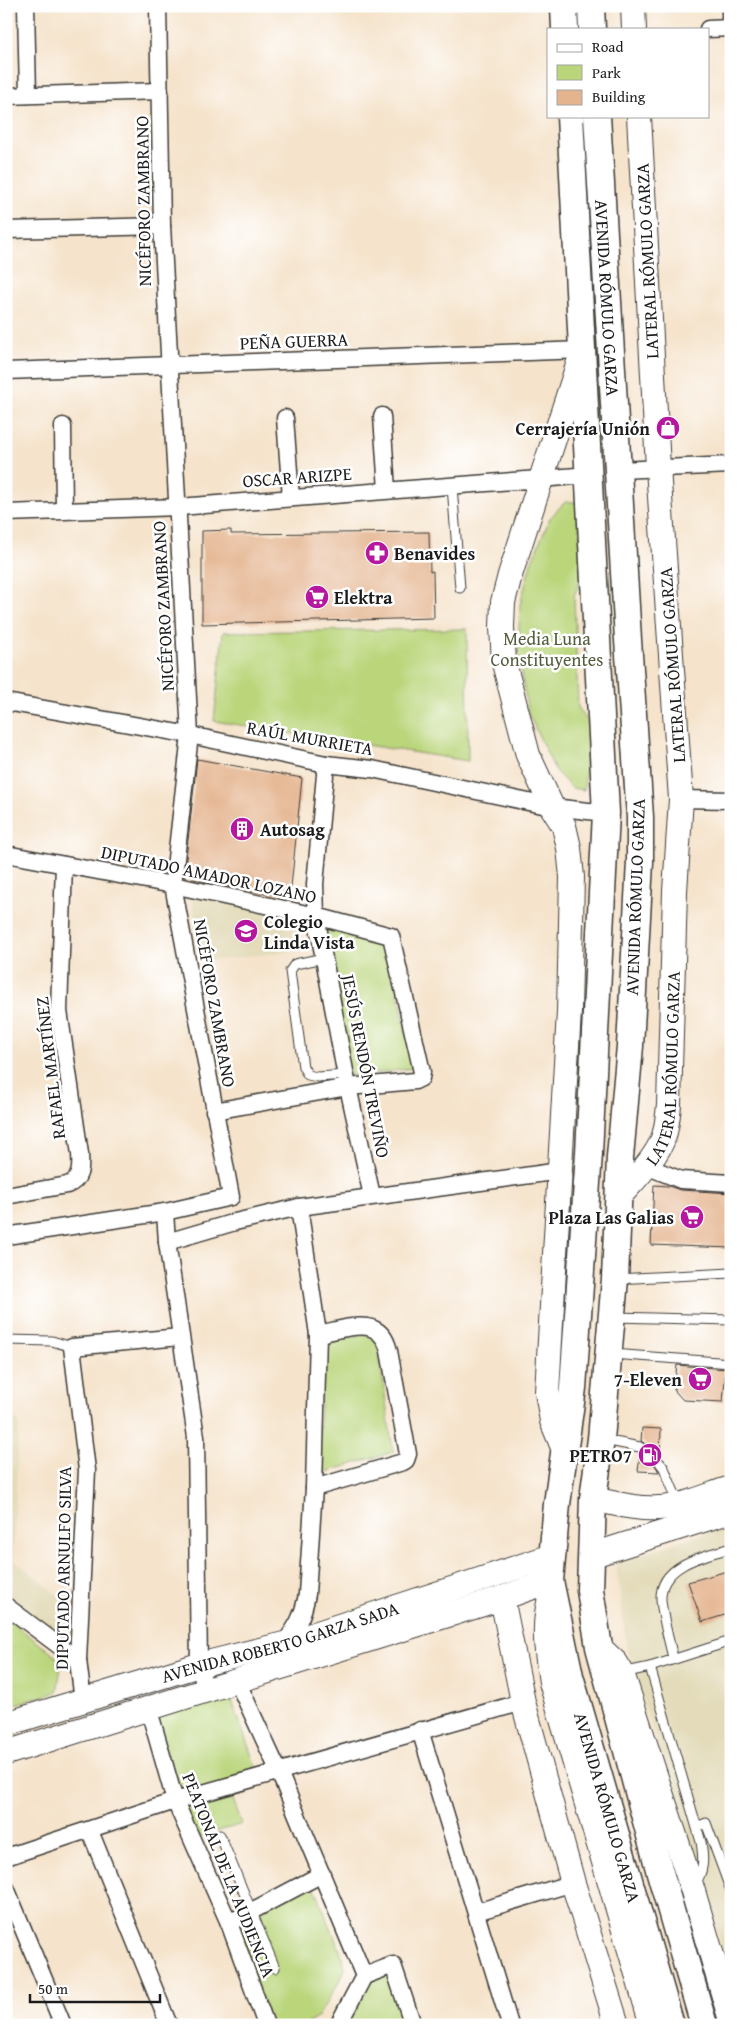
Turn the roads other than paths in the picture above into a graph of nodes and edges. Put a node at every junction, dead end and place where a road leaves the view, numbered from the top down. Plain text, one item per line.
1 (26, 6) edge
2 (158, 6) edge
3 (564, 6) edge
4 (591, 6) edge
5 (633, 6) edge
6 (730, 6) edge
7 (565, 28) edge
8 (592, 28) edge
9 (634, 28) edge
10 (731, 28) edge
11 (710, 29) edge
12 (160, 91) junction
13 (28, 95) junction
14 (6, 96) edge
15 (570, 118) edge
16 (598, 118) edge
17 (639, 118) edge
18 (162, 226) junction
19 (6, 230) edge
20 (584, 350) junction
21 (169, 366) junction
22 (6, 371) edge
23 (382, 416) dead end
24 (285, 418) dead end
25 (63, 426) dead end
26 (731, 464) edge
27 (658, 468) junction
28 (619, 470) junction
29 (590, 475) junction
30 (540, 480) junction
31 (452, 486) junction
32 (388, 490) junction
33 (290, 498) junction
34 (178, 506) junction
35 (64, 510) junction
36 (6, 513) edge
37 (460, 588) dead end
38 (6, 702) edge
39 (190, 735) junction
40 (326, 764) junction
41 (681, 799) junction
42 (731, 800) edge
43 (552, 806) junction
44 (606, 813) junction
45 (6, 854) edge
46 (64, 865) junction
47 (173, 885) junction
48 (316, 916) junction
49 (324, 958) junction
50 (347, 1081) junction
51 (214, 1112) junction
52 (646, 1166) junction
53 (560, 1171) junction
54 (731, 1183) edge
55 (6, 1196) edge
56 (372, 1196) junction
57 (618, 1198) junction
58 (299, 1207) junction
59 (165, 1212) junction
60 (8, 1239) edge
61 (167, 1242) junction
62 (731, 1273) edge
63 (615, 1279) junction
64 (611, 1317) junction
65 (731, 1320) edge
66 (318, 1334) junction
67 (180, 1337) junction
68 (6, 1340) edge
69 (72, 1347) junction
70 (609, 1354) junction
71 (731, 1363) edge
72 (601, 1439) junction
73 (640, 1447) dead end
74 (564, 1450) junction
75 (660, 1463) dead end
76 (314, 1488) junction
77 (731, 1488) edge
78 (593, 1499) junction
79 (731, 1511) edge
80 (682, 1515) junction
81 (731, 1548) edge
82 (593, 1555) junction
83 (552, 1575) junction
84 (502, 1598) junction
85 (6, 1606) edge
86 (731, 1641) edge
87 (284, 1644) junction
88 (599, 1647) junction
89 (673, 1658) junction
90 (78, 1660) junction
91 (199, 1664) junction
92 (650, 1667) junction
93 (274, 1670) junction
94 (622, 1673) junction
95 (237, 1681) junction
96 (206, 1691) junction
97 (83, 1701) junction
98 (524, 1702) junction
99 (149, 1710) junction
100 (6, 1724) edge
101 (420, 1730) junction
102 (6, 1753) edge
103 (279, 1772) junction
104 (175, 1801) junction
105 (697, 1827) junction
106 (90, 1831) junction
107 (220, 1835) dead end
108 (6, 1857) edge
109 (322, 1874) junction
110 (573, 1883) junction
111 (730, 1887) edge
112 (6, 1888) edge
113 (692, 1888) junction
114 (251, 1912) junction
115 (476, 1912) junction
116 (229, 1923) junction
117 (275, 1968) dead end
118 (364, 1976) junction
119 (730, 2015) edge
120 (64, 2025) edge
121 (169, 2025) edge
122 (266, 2025) edge
123 (338, 2025) edge
124 (413, 2025) edge
125 (510, 2025) edge
126 (617, 2025) edge
127 (652, 2025) edge
128 (670, 2025) edge
129 (704, 2025) edge

1 - 13 street
2 - 12 street, NICÉFORO ZAMBRANO
3 - 7 main road
4 - 8 main road
5 - 9 street
6 - 10 street
10 - 11 street
12 - 13 street
12 - 18 street, NICÉFORO ZAMBRANO
13 - 14 street
15 - 20 main road, AVENIDA RÓMULO GARZA
16 - 28 main road, AVENIDA RÓMULO GARZA
17 - 27 street, LATERAL RÓMULO GARZA
18 - 19 street
18 - 21 street, NICÉFORO ZAMBRANO
20 - 21 street, PEÑA GUERRA
20 - 29 main road, AVENIDA RÓMULO GARZA
20 - 30 street, AVENIDA RÓMULO GARZA
21 - 22 street, PEÑA GUERRA
21 - 34 street, NICÉFORO ZAMBRANO
23 - 32 street
24 - 33 street
25 - 35 street
26 - 27 street
27 - 28 street
27 - 41 street, LATERAL RÓMULO GARZA
28 - 57 main road, AVENIDA RÓMULO GARZA
29 - 30 street, OSCAR ARIZPE
29 - 44 main road, AVENIDA RÓMULO GARZA
30 - 31 street, OSCAR ARIZPE
30 - 43 street, AVENIDA RÓMULO GARZA
31 - 32 street, OSCAR ARIZPE
31 - 37 lane
32 - 33 street, OSCAR ARIZPE
33 - 34 street, OSCAR ARIZPE
34 - 35 street, OSCAR ARIZPE
34 - 39 street, NICÉFORO ZAMBRANO
35 - 36 street, OSCAR ARIZPE
38 - 39 street, RAÚL MURRIETA
39 - 40 street, RAÚL MURRIETA
39 - 47 street, NICÉFORO ZAMBRANO
40 - 43 street, RAÚL MURRIETA
40 - 48 street, JESÚS RENDÓN TREVIÑO
41 - 42 street
41 - 52 street, LATERAL RÓMULO GARZA
43 - 44 street, RAÚL MURRIETA
43 - 53 street, AVENIDA RÓMULO GARZA
44 - 74 main road, AVENIDA RÓMULO GARZA
45 - 46 street, DIPUTADO AMADOR LOZANO
46 - 47 street, DIPUTADO AMADOR LOZANO
46 - 55 street, RAFAEL MARTÍNEZ
47 - 48 street, DIPUTADO AMADOR LOZANO
47 - 51 street, NICÉFORO ZAMBRANO
48 - 49 street, JESÚS RENDÓN TREVIÑO
48 - 50 street, DIPUTADO AMADOR LOZANO
49 - 50 street, JESÚS RENDÓN TREVIÑO
49 - 50 lane
50 - 51 street
50 - 56 street, JESÚS RENDÓN TREVIÑO
51 - 59 street, NICÉFORO ZAMBRANO
52 - 54 street
52 - 57 street, LATERAL RÓMULO GARZA
53 - 56 street
53 - 74 street, AVENIDA RÓMULO GARZA
56 - 58 street
57 - 63 main road, AVENIDA RÓMULO GARZA
58 - 61 street
58 - 66 street
59 - 60 street
59 - 61 street
61 - 67 street
62 - 63 lane
63 - 64 main road, AVENIDA RÓMULO GARZA
64 - 65 lane
64 - 70 main road, AVENIDA RÓMULO GARZA
66 - 76 street
66 - 76 street
67 - 69 street
67 - 91 street
68 - 69 lane
69 - 90 street, DIPUTADO ARNULFO SILVA
70 - 71 lane
70 - 72 main road, AVENIDA RÓMULO GARZA
72 - 73 lane
72 - 78 main road, AVENIDA RÓMULO GARZA
74 - 83 main road, AVENIDA RÓMULO GARZA
75 - 80 lane
76 - 87 street
77 - 80 street
78 - 80 street
78 - 82 main road, AVENIDA RÓMULO GARZA
79 - 80 street
80 - 82 street
81 - 89 lane
82 - 88 main road, AVENIDA RÓMULO GARZA
83 - 84 street, AVENIDA ROBERTO GARZA SADA
83 - 87 street, AVENIDA ROBERTO GARZA SADA
83 - 127 street, AVENIDA RÓMULO GARZA
83 - 128 main road, AVENIDA RÓMULO GARZA
84 - 93 street, AVENIDA ROBERTO GARZA SADA
84 - 98 street
85 - 90 street
86 - 89 lane
87 - 91 street, AVENIDA ROBERTO GARZA SADA
87 - 93 street
88 - 94 street
88 - 129 main road, AVENIDA RÓMULO GARZA
89 - 92 lane
90 - 97 street, DIPUTADO ARNULFO SILVA
91 - 96 street
91 - 97 street, AVENIDA ROBERTO GARZA SADA
92 - 94 lane
92 - 105 lane
93 - 95 street, AVENIDA ROBERTO GARZA SADA
94 - 113 street
95 - 96 street, AVENIDA ROBERTO GARZA SADA
95 - 103 street
96 - 99 street, AVENIDA ROBERTO GARZA SADA
97 - 100 street, AVENIDA ROBERTO GARZA SADA
98 - 101 street
98 - 110 street
99 - 102 street, AVENIDA ROBERTO GARZA SADA
99 - 104 street, PEATONAL DE LA AUDIENCIA
101 - 103 street
101 - 115 street
103 - 104 street
103 - 109 street
104 - 106 street
104 - 116 street, PEATONAL DE LA AUDIENCIA
105 - 111 lane
105 - 113 lane
106 - 108 street
106 - 121 street
107 - 114 lane
109 - 114 street
109 - 118 street
110 - 115 street
110 - 126 street
112 - 120 street
113 - 119 street
114 - 116 street
114 - 117 lane
115 - 125 street
116 - 122 street, PEATONAL DE LA AUDIENCIA
118 - 123 street
118 - 124 street

